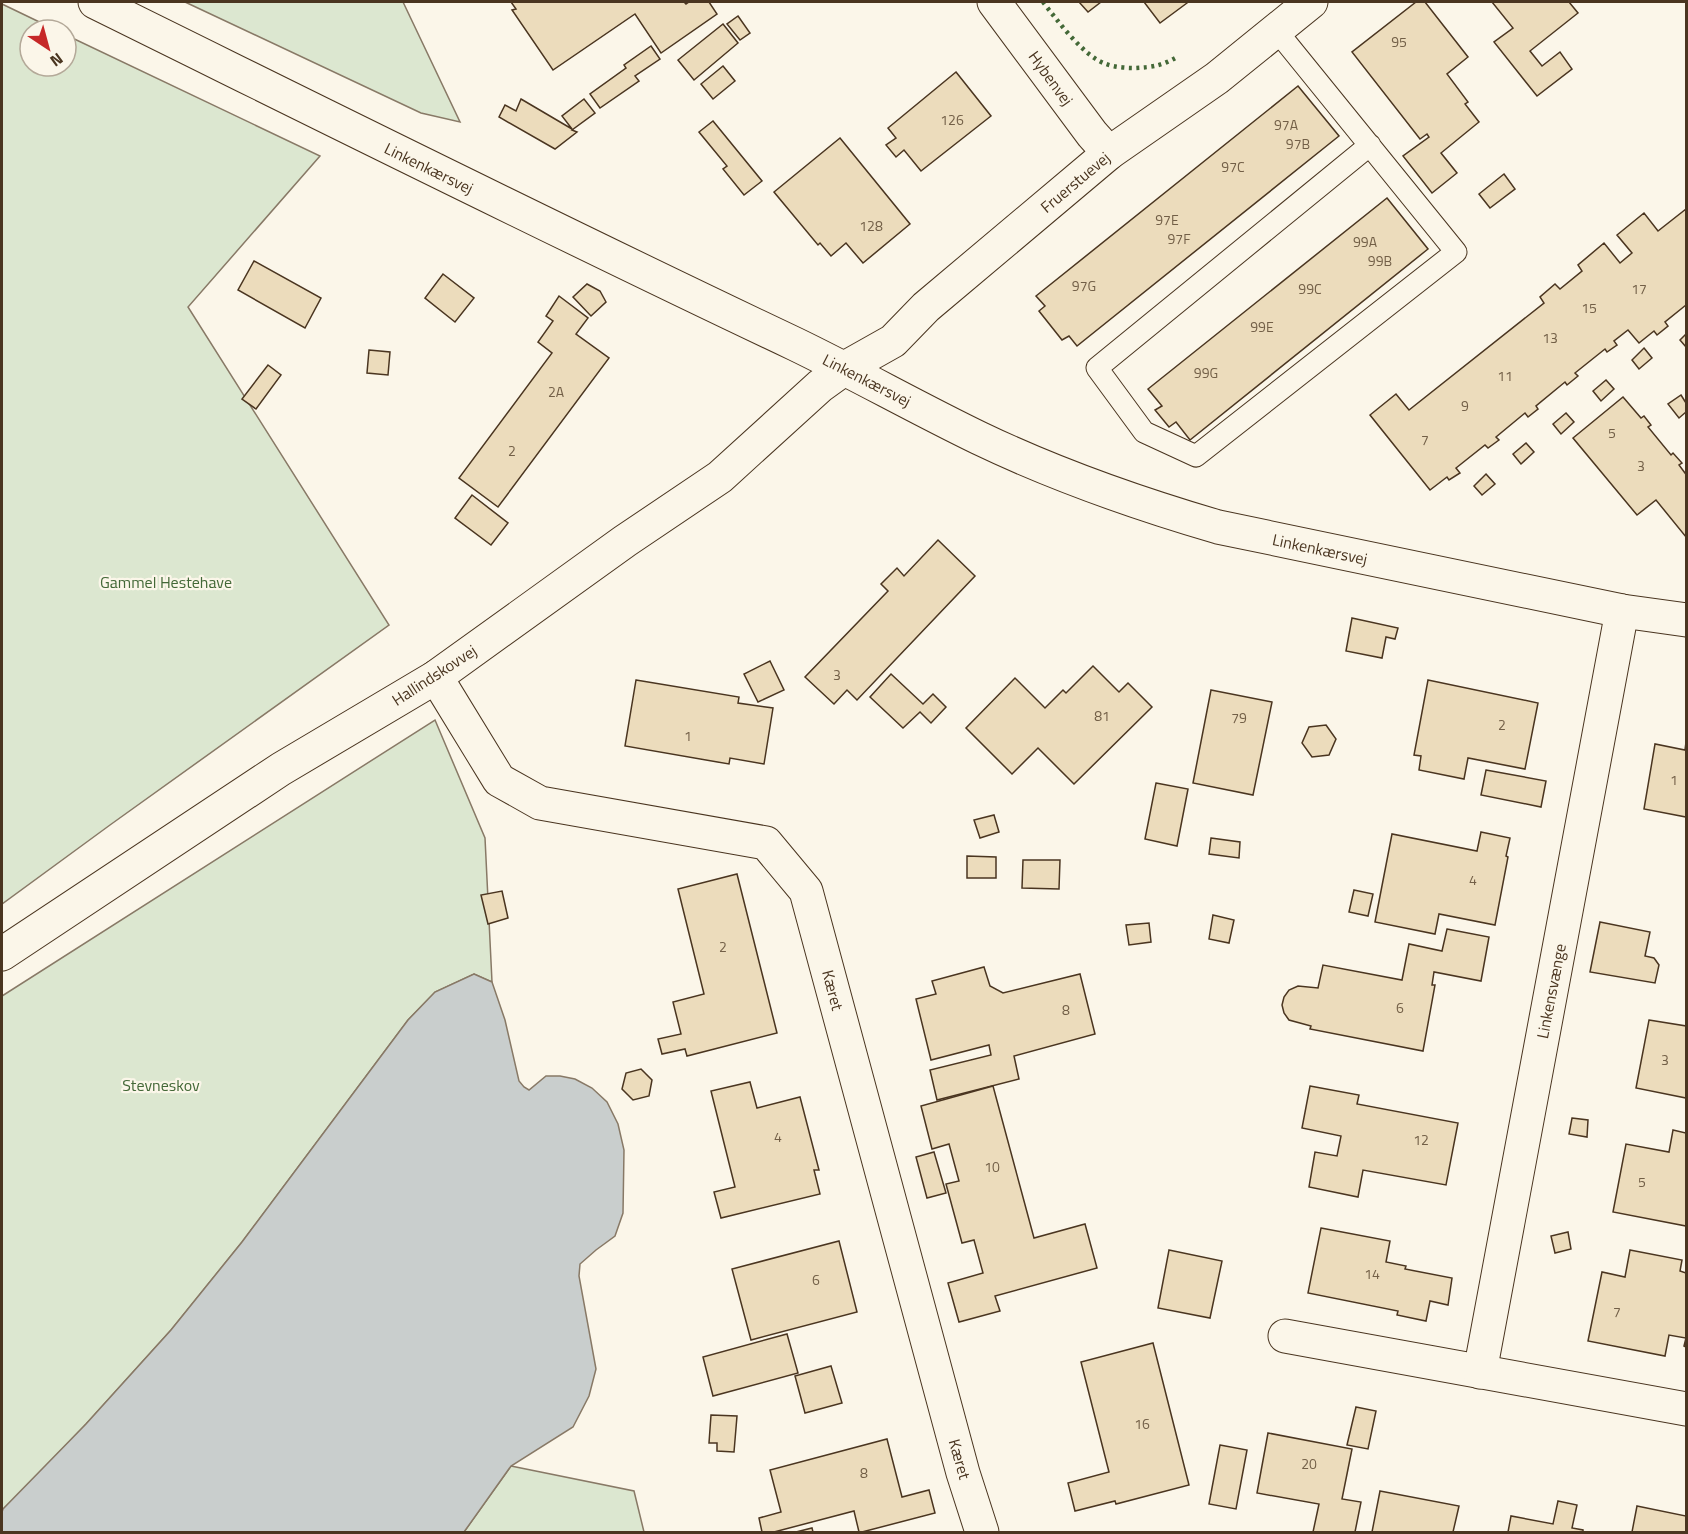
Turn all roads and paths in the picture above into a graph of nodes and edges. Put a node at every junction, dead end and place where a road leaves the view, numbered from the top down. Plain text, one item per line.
1 (95, 2) edge
2 (994, 2) edge
3 (1311, 2) edge
4 (1276, 30) junction
5 (1370, 145) junction
6 (1109, 153) junction
7 (845, 368) junction
8 (1622, 611) junction
9 (1686, 620) edge
10 (436, 677) junction
11 (2, 954) edge
12 (1285, 1336) dead end
13 (1480, 1372) junction
14 (1686, 1409) edge
15 (982, 1533) edge

1 - 7 street, Linkenkærsvej
2 - 6 street, Hybenvej
3 - 4 street, Fruerstuevej
4 - 5 lane
4 - 6 street, Fruerstuevej
5 - 5 lane
6 - 7 street, Fruerstuevej
7 - 8 street, Linkenkærsvej
7 - 10 street, Hallindskovvej
8 - 9 street, Linkenkærsvej
8 - 13 street, Linkensvænge
10 - 11 street, Hallindskovvej
10 - 15 street, Kæret
12 - 13 street
13 - 14 street

